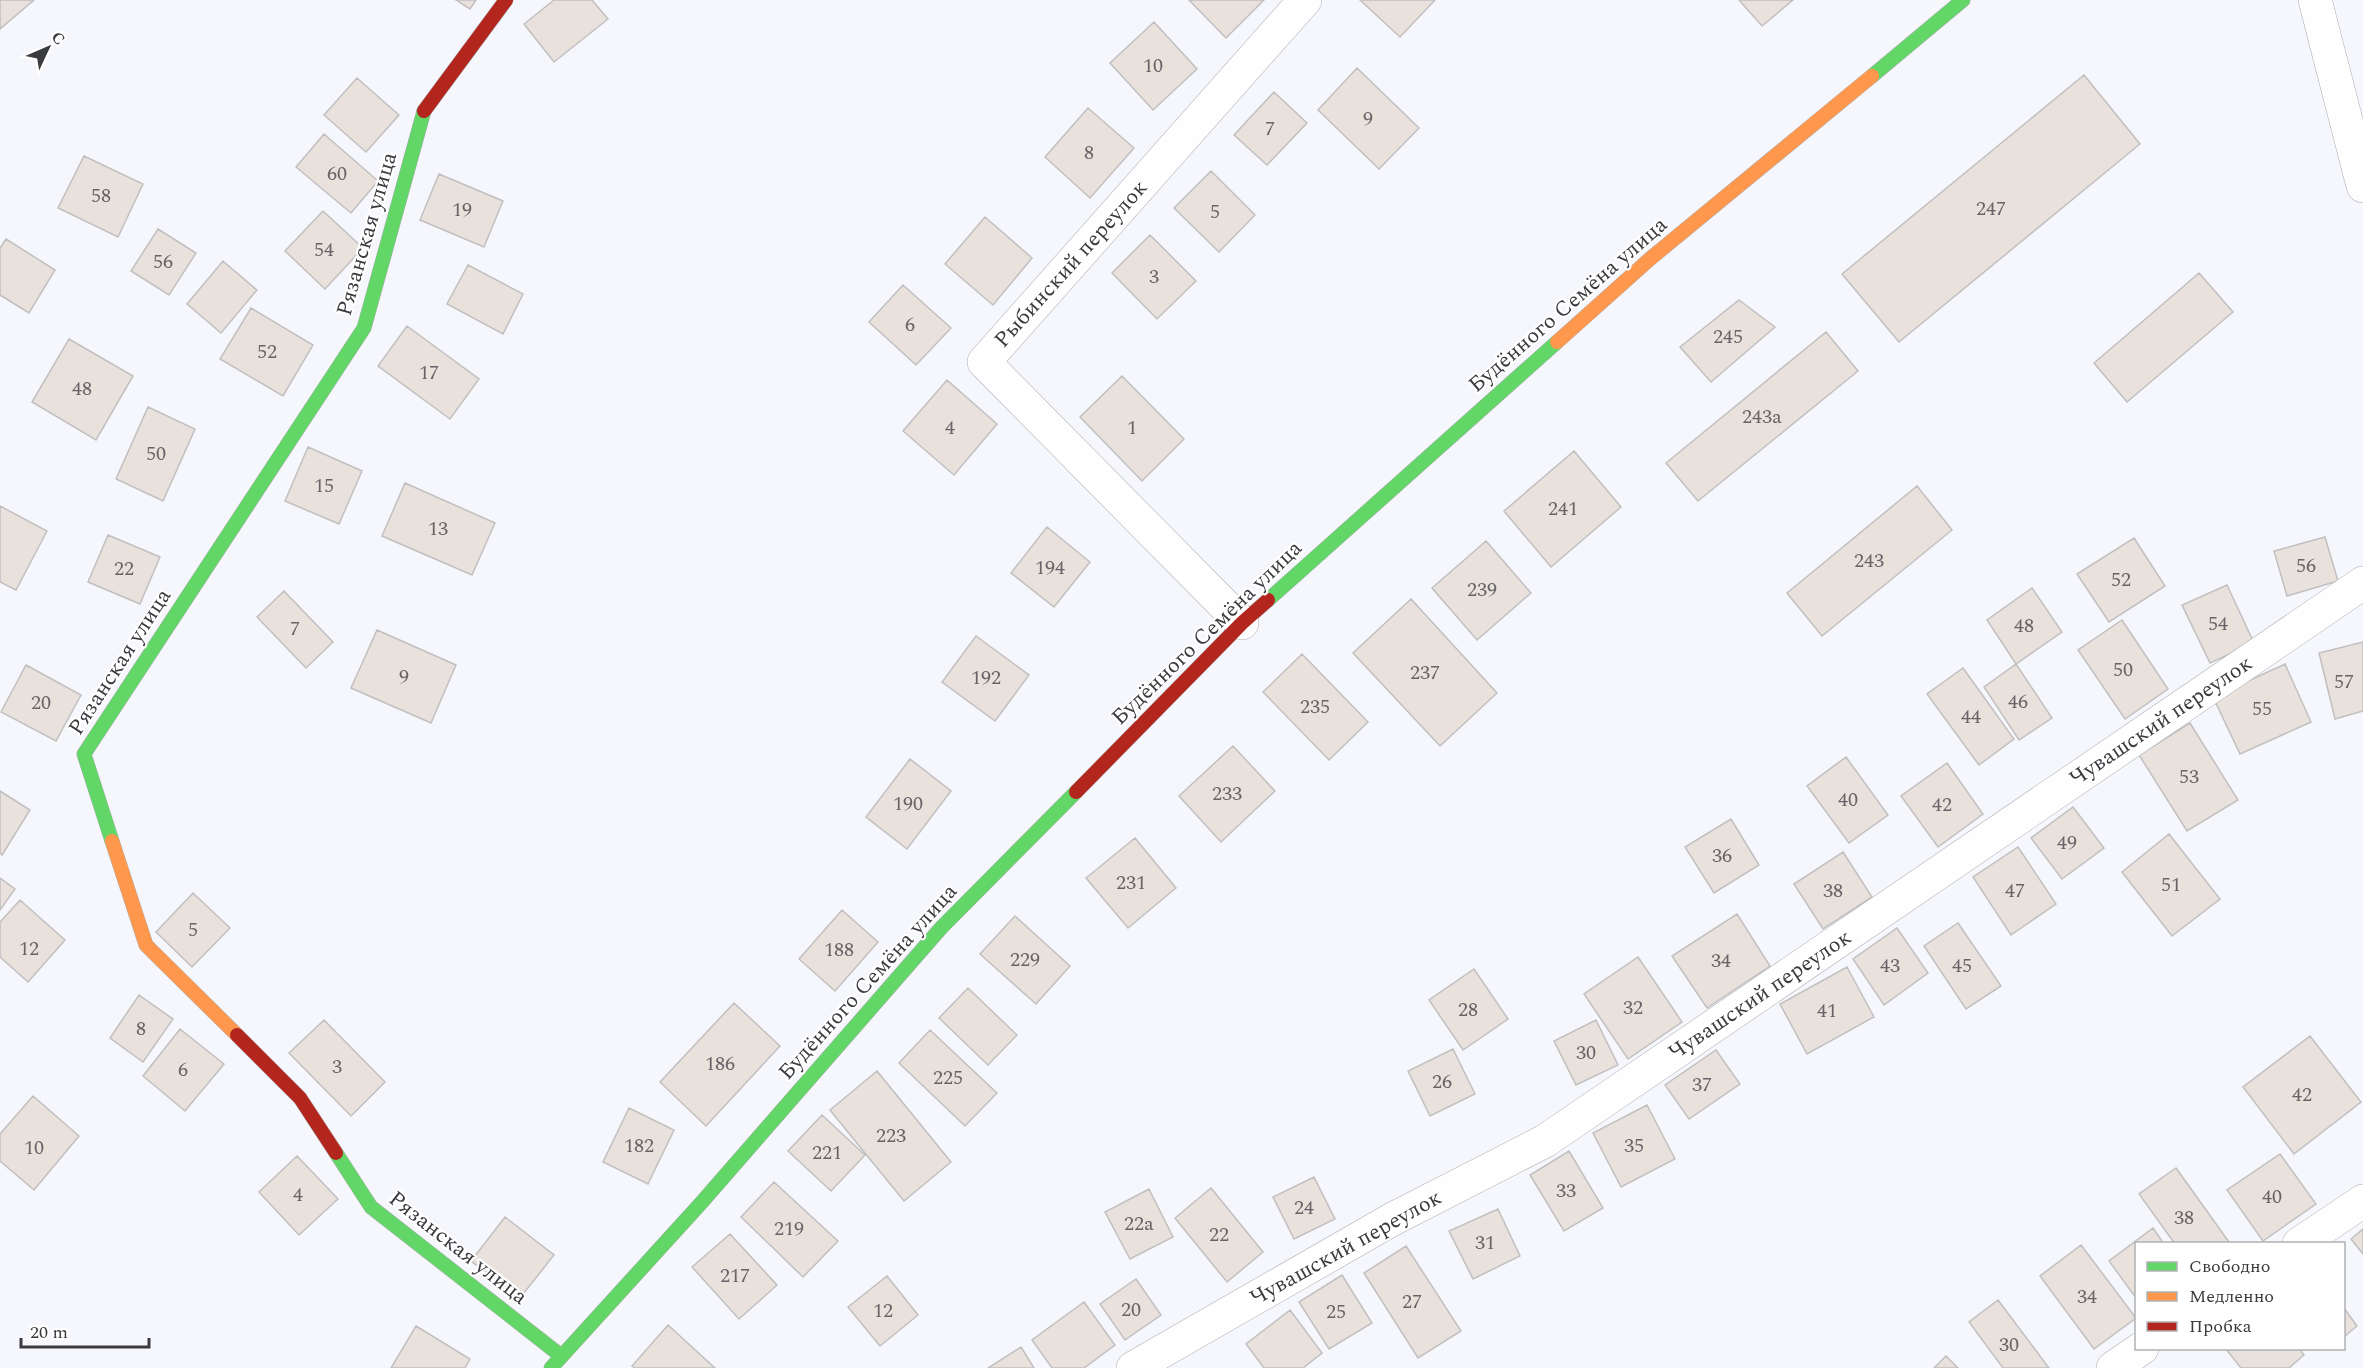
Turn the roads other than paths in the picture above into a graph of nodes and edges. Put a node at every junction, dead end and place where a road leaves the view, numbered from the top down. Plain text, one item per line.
1 (506, 0) edge
2 (1305, 0) edge
3 (1963, 0) edge
4 (2315, 0) edge
5 (2363, 186) edge
6 (2363, 583) edge
7 (1242, 623) junction
8 (2363, 1201) edge
9 (2302, 1242) edge
10 (2139, 1350) edge
11 (560, 1355) junction
12 (550, 1368) edge
13 (1133, 1368) edge
14 (2113, 1368) edge

1 - 11 street, Рязанская улица
2 - 7 street, Рыбинский переулок
3 - 7 street, Будённого Семёна улица
4 - 5 street
6 - 13 street, Чувашский переулок
7 - 11 street, Будённого Семёна улица
8 - 9 street
10 - 14 street
11 - 12 street, Будённого Семёна улица

